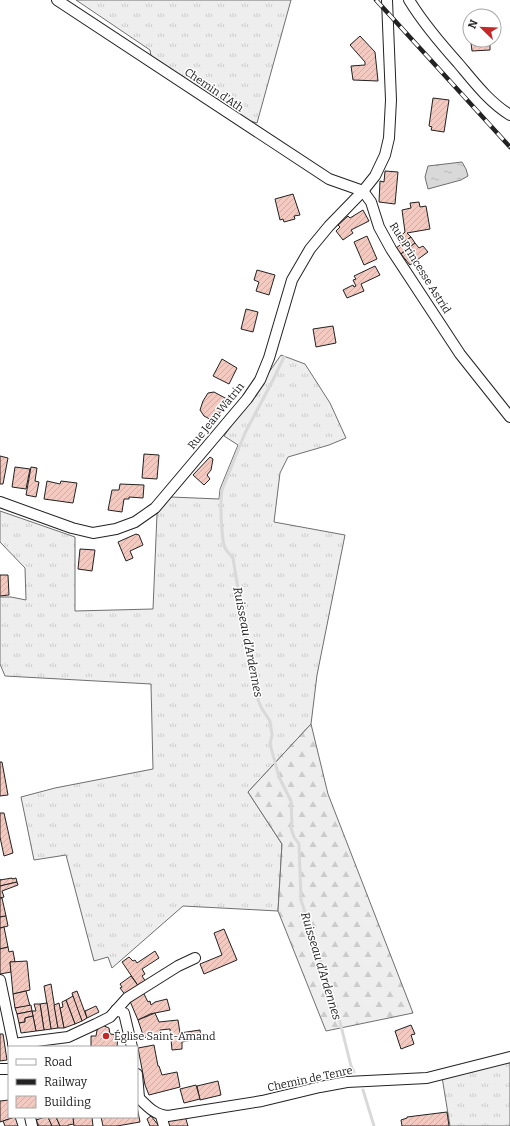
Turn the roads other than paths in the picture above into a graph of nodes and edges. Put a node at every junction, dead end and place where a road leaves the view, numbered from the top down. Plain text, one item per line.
1 (57, 0) edge
2 (387, 0) edge
3 (409, 0) edge
4 (510, 115) edge
5 (363, 191) junction
6 (510, 417) edge
7 (0, 502) edge
8 (195, 958) dead end
9 (0, 980) edge
10 (116, 1010) junction
11 (14, 1045) edge
12 (132, 1046) edge
13 (510, 1056) edge
14 (138, 1098) edge
15 (161, 1116) junction
16 (164, 1126) edge

1 - 5 street, Chemin d'Ath
2 - 5 street
3 - 4 street
5 - 6 street, Rue Princesse Astrid
5 - 7 street, Rue Jean Watrin
8 - 10 street
9 - 11 street
10 - 11 street
10 - 12 street
13 - 15 street, Chemin de Tenre
14 - 15 street
15 - 16 street

